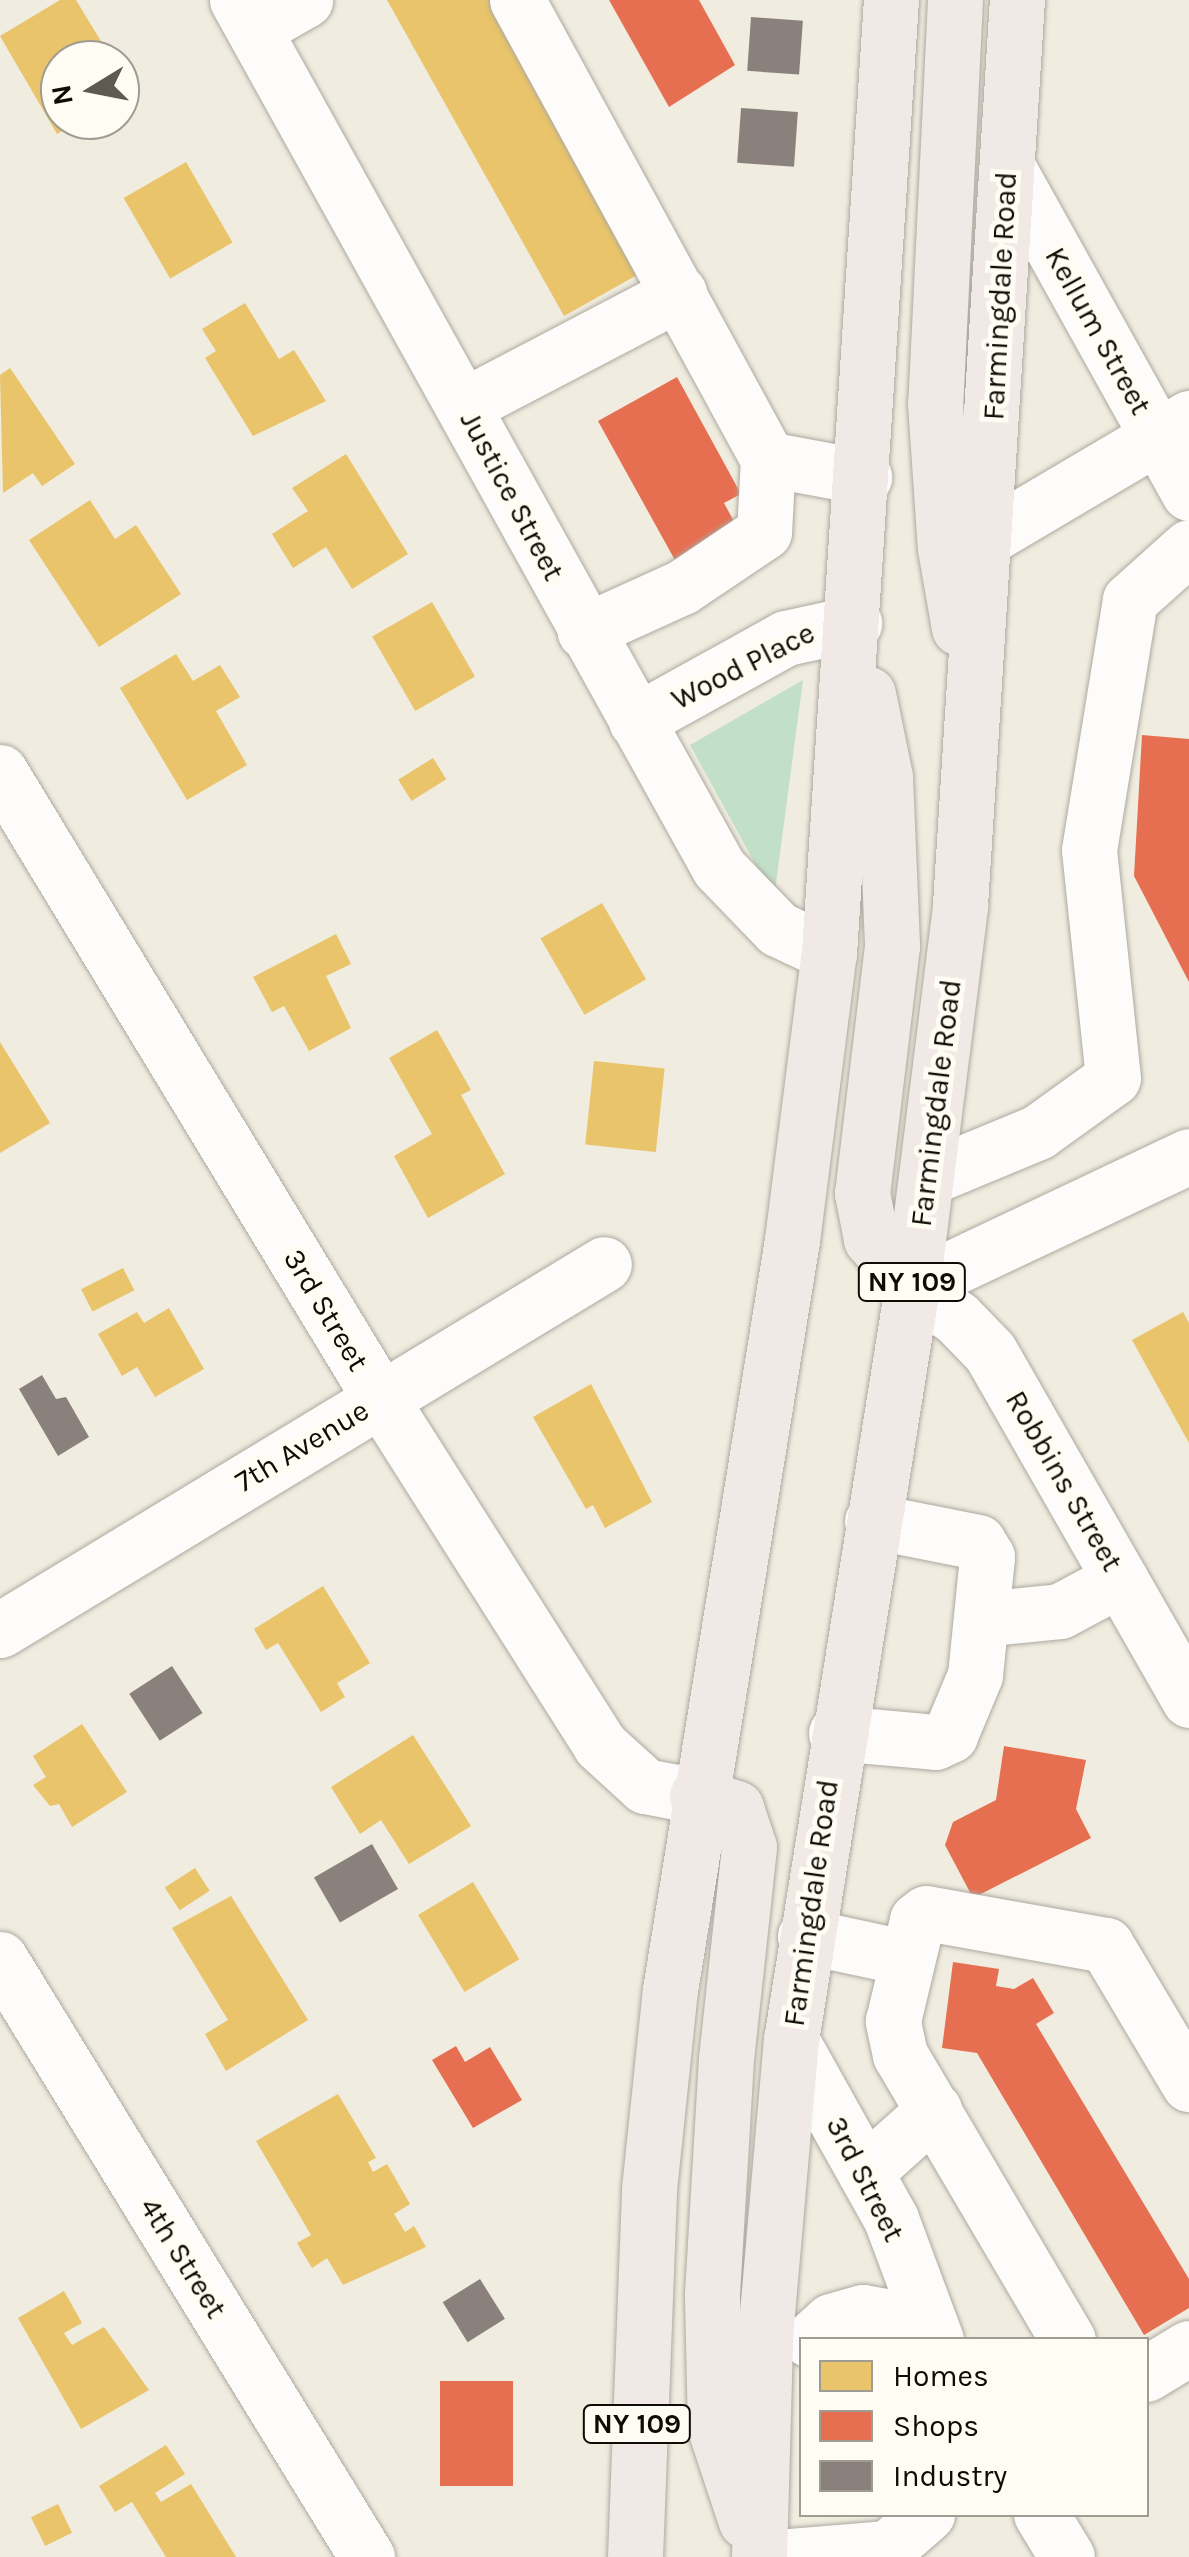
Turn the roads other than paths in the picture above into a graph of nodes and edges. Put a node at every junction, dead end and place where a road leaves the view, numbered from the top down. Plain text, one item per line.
1 (306, 0) edge
2 (517, 0) edge
3 (892, 0) edge
4 (955, 0) edge
5 (1018, 0) edge
6 (245, 14) edge
7 (1008, 168) junction
8 (678, 293) junction
9 (463, 406) junction
10 (1173, 427) edge
11 (768, 460) junction
12 (864, 477) junction
13 (1189, 493) edge
14 (986, 538) junction
15 (1189, 547) edge
16 (854, 623) junction
17 (585, 631) junction
18 (974, 715) junction
19 (636, 721) junction
20 (0, 772) edge
21 (829, 952) junction
22 (1189, 1156) edge
23 (926, 1178) junction
24 (604, 1264) dead end
25 (912, 1287) junction
26 (380, 1398) junction
27 (872, 1521) junction
28 (1120, 1578) junction
29 (981, 1619) junction
30 (0, 1630) edge
31 (1189, 1700) edge
32 (836, 1733) junction
33 (698, 1796) junction
34 (805, 1936) junction
35 (908, 1958) junction
36 (0, 1960) edge
37 (791, 2040) junction
38 (1189, 2084) edge
39 (934, 2110) junction
40 (865, 2172) junction
41 (931, 2331) edge
42 (813, 2337) edge
43 (1066, 2337) edge
44 (1189, 2348) edge
45 (799, 2353) edge
46 (1149, 2372) edge
47 (764, 2394) junction
48 (901, 2540) edge
49 (367, 2557) edge
50 (635, 2557) edge
51 (759, 2557) edge
52 (778, 2557) edge

1 - 6 street
2 - 8 street
3 - 12 main road, NY 109
4 - 18 main road
5 - 7 main road, Farmingdale Road / NY 109
6 - 9 street, Justice Street
7 - 10 street, Kellum Street
7 - 14 main road, Farmingdale Road / NY 109
8 - 9 street
8 - 11 street
9 - 17 street, Justice Street
10 - 13 street, Kellum Street
10 - 14 street
11 - 12 street
11 - 17 street
12 - 16 main road, NY 109
14 - 18 main road, Farmingdale Road / NY 109
15 - 23 street
16 - 19 street, Wood Place
16 - 21 main road, NY 109
16 - 25 main road
17 - 19 street, Justice Street
18 - 23 main road, Farmingdale Road / NY 109
19 - 21 street, Justice Street
20 - 26 street, 3rd Street
21 - 33 main road, NY 109
22 - 25 street
23 - 25 main road, Farmingdale Road / NY 109
24 - 26 street, 7th Avenue
25 - 27 main road, Farmingdale Road / NY 109
25 - 28 street, Robbins Street
26 - 30 street, 7th Avenue
26 - 33 street, 3rd Street
27 - 29 street
27 - 32 main road, Farmingdale Road / NY 109
28 - 29 street
28 - 31 street, Robbins Street
29 - 32 street
32 - 34 main road, Farmingdale Road / NY 109
33 - 50 main road, NY 109
33 - 51 main road
34 - 35 street
34 - 37 main road, Farmingdale Road / NY 109
35 - 38 street
35 - 39 street
36 - 49 street, 4th Street
37 - 40 street, 3rd Street
37 - 47 main road, Farmingdale Road / NY 109
39 - 40 street
39 - 43 street
40 - 41 street, 3rd Street
41 - 42 street, 3rd Street
44 - 46 street
45 - 47 street
47 - 51 main road, Farmingdale Road / NY 109
48 - 52 street

